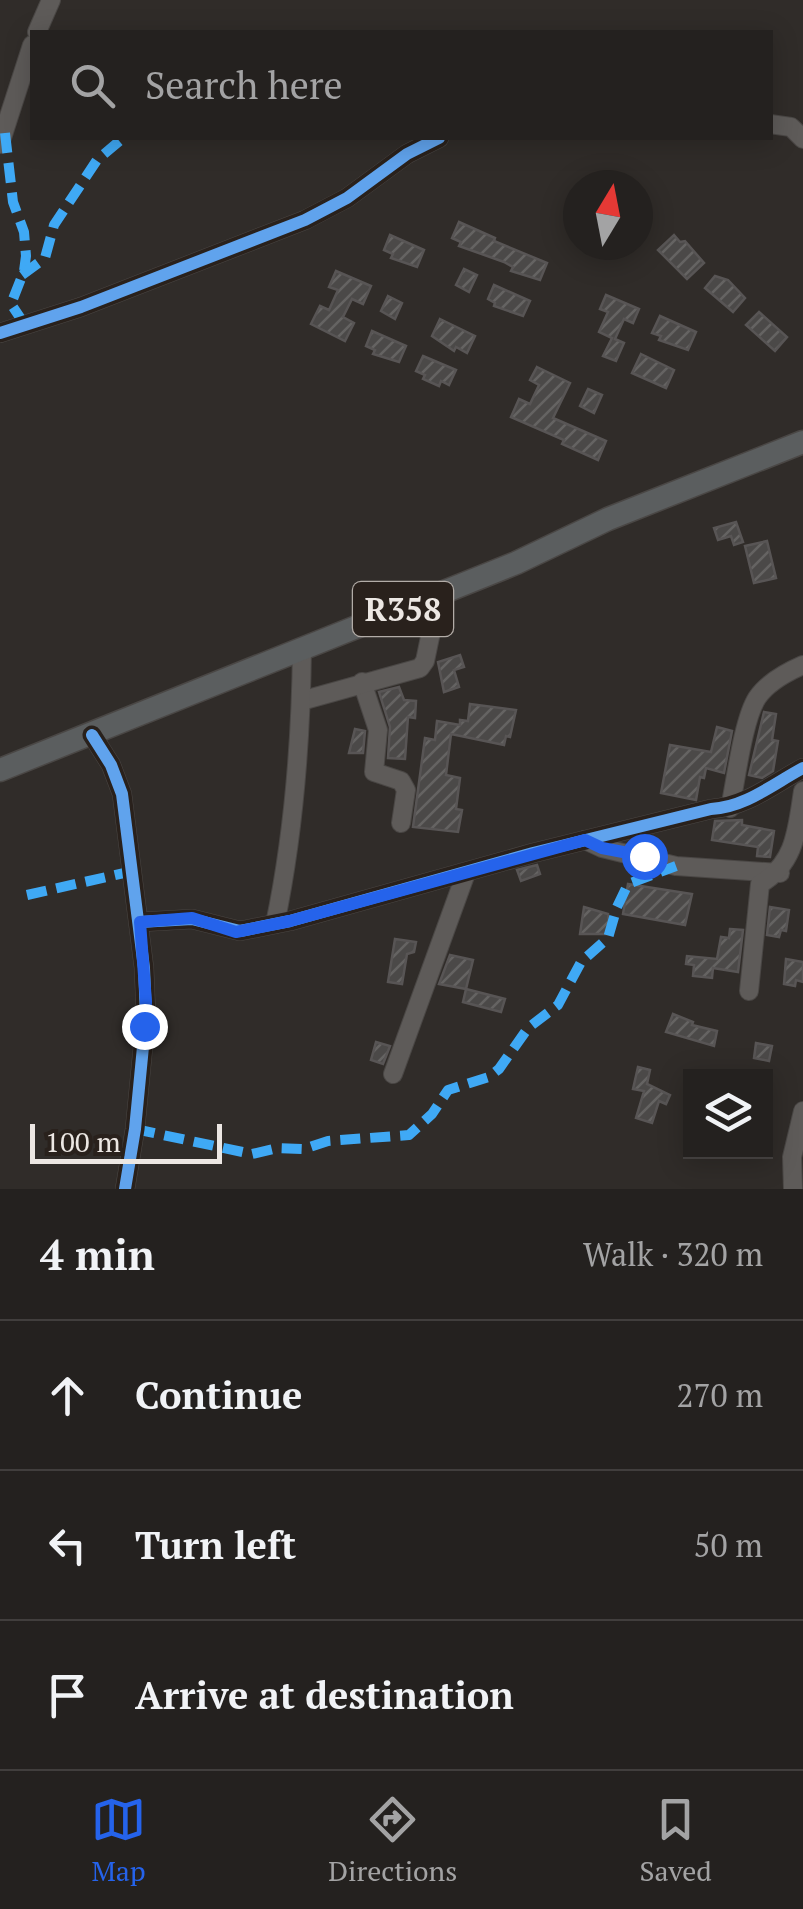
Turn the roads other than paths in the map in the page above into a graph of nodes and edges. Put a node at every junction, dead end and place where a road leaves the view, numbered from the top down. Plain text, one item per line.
1 (51, 0) edge
2 (38, 30) edge
3 (30, 51) edge
4 (773, 124) edge
5 (799, 128) edge
6 (435, 140) edge
7 (0, 144) edge
8 (3, 330) edge
9 (803, 442) edge
10 (439, 594) junction
11 (302, 648) junction
12 (803, 665) edge
13 (362, 682) junction
14 (301, 700) junction
15 (92, 735) junction
16 (803, 768) edge
17 (0, 770) edge
18 (803, 791) edge
19 (730, 808) junction
20 (400, 824) dead end
21 (799, 835) edge
22 (585, 840) junction
23 (466, 873) junction
24 (780, 873) junction
25 (140, 922) junction
26 (275, 924) junction
27 (748, 991) dead end
28 (393, 1074) dead end
29 (803, 1110) edge
30 (124, 1189) edge
31 (793, 1189) edge

1 - 2 street
3 - 7 street
4 - 5 street
6 - 8 street
9 - 10 main road, R358
10 - 11 main road, R358
10 - 13 street
11 - 14 street
11 - 15 main road, R358
12 - 19 street
13 - 14 street
13 - 20 street
14 - 26 street
15 - 17 main road, R358
15 - 25 street
16 - 19 street
18 - 21 street
19 - 22 street
21 - 24 street
22 - 23 street
22 - 24 street
23 - 26 street
23 - 28 street
24 - 27 street
25 - 26 street
25 - 30 street
29 - 31 street

